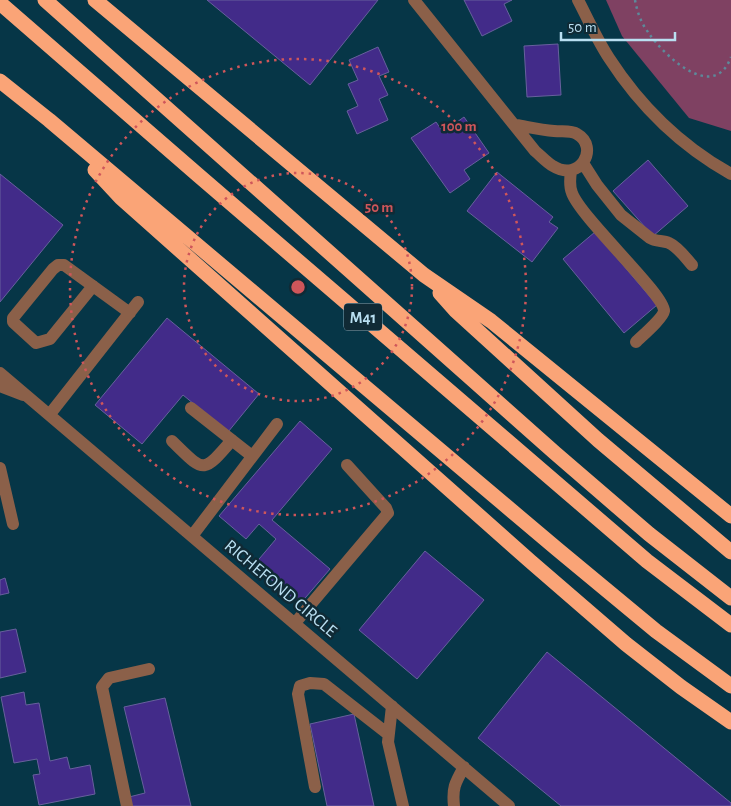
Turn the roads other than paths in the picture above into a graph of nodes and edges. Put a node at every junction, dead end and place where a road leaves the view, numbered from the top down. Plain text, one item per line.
1 (45, 0) edge
2 (95, 0) edge
3 (578, 0) edge
4 (416, 1) edge
5 (0, 3) edge
6 (0, 81) edge
7 (49, 120) junction
8 (516, 125) junction
9 (584, 163) junction
10 (571, 171) junction
11 (731, 174) edge
12 (692, 265) dead end
13 (424, 275) junction
14 (93, 286) junction
15 (138, 302) dead end
16 (130, 313) junction
17 (636, 342) dead end
18 (0, 373) edge
19 (0, 386) edge
20 (30, 397) junction
21 (191, 408) dead end
22 (50, 414) junction
23 (277, 424) dead end
24 (232, 440) junction
25 (172, 441) dead end
26 (252, 456) junction
27 (347, 465) dead end
28 (0, 470) edge
29 (731, 516) edge
30 (13, 524) dead end
31 (192, 536) junction
32 (731, 552) edge
33 (731, 598) edge
34 (294, 623) junction
35 (731, 625) edge
36 (149, 669) dead end
37 (731, 686) edge
38 (392, 706) junction
39 (731, 722) edge
40 (388, 734) junction
41 (464, 767) junction
42 (315, 787) dead end
43 (127, 806) edge
44 (403, 806) edge
45 (454, 806) edge
46 (509, 806) edge

1 - 33 highway, M41
2 - 13 highway
3 - 11 street
4 - 8 street
5 - 35 highway, M41
6 - 7 highway
7 - 37 highway
7 - 39 highway
8 - 9 street
8 - 10 street
9 - 10 street
9 - 12 street
10 - 17 street
13 - 29 highway
13 - 32 highway
14 - 14 street
14 - 16 street
15 - 16 street
16 - 22 street
18 - 20 street, RICHEFOND CIRCLE
19 - 20 street, RICHEFOND CIRCLE
20 - 22 street, RICHEFOND CIRCLE
21 - 24 street
22 - 31 street, RICHEFOND CIRCLE
23 - 26 street
24 - 25 street
24 - 26 street
26 - 31 street
27 - 34 street
28 - 30 street
31 - 34 street, RICHEFOND CIRCLE
34 - 38 street, RICHEFOND CIRCLE
36 - 43 street
38 - 40 street
38 - 41 street, RICHEFOND CIRCLE
40 - 42 street
40 - 44 street
41 - 45 street
41 - 46 street, RICHEFOND CIRCLE

